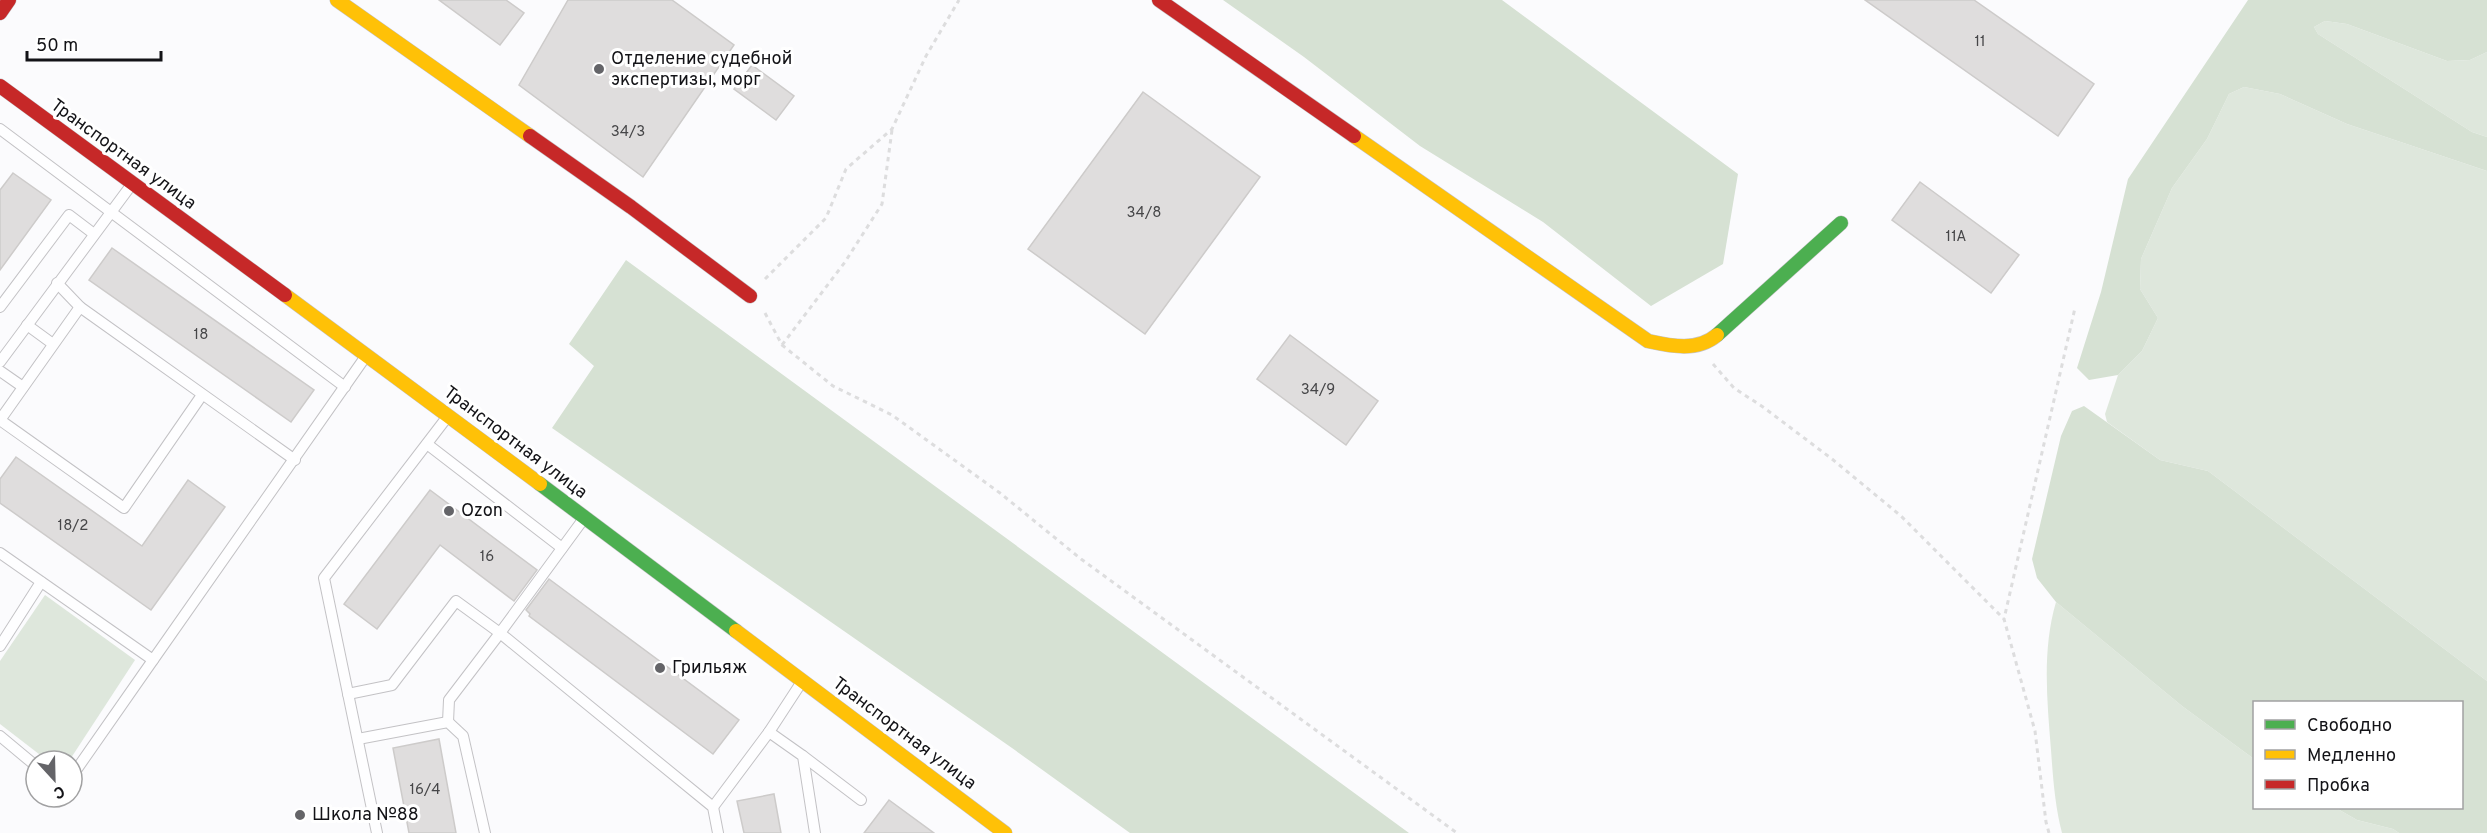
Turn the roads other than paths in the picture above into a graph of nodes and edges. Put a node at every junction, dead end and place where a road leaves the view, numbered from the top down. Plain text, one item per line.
1 (9, 0) edge
2 (337, 0) edge
3 (1159, 0) edge
4 (0, 13) edge
5 (0, 86) edge
6 (0, 129) edge
7 (132, 184) junction
8 (111, 210) junction
9 (1841, 223) dead end
10 (94, 234) junction
11 (57, 283) junction
12 (750, 296) road end
13 (0, 307) edge
14 (80, 307) junction
15 (27, 325) junction
16 (53, 344) junction
17 (366, 356) junction
18 (0, 362) edge
19 (0, 371) edge
20 (23, 387) junction
21 (345, 387) junction
22 (202, 395) junction
23 (448, 415) junction
24 (427, 444) junction
25 (294, 460) junction
26 (585, 517) junction
27 (562, 548) junction
28 (0, 553) edge
29 (41, 582) junction
30 (500, 633) junction
31 (0, 646) edge
32 (153, 660) junction
33 (803, 681) junction
34 (348, 694) junction
35 (448, 722) junction
36 (769, 732) junction
37 (0, 736) edge
38 (358, 739) junction
39 (24, 756) edge
40 (803, 756) junction
41 (84, 759) edge
42 (861, 800) dead end
43 (713, 807) junction
44 (376, 833) edge
45 (485, 833) edge
46 (718, 833) edge
47 (815, 833) edge
48 (1005, 833) edge

1 - 4 street
2 - 12 street
3 - 9 street
5 - 7 street, Транспортная улица
6 - 8 lane
7 - 8 lane
7 - 17 street, Транспортная улица
8 - 10 lane
8 - 21 lane
10 - 11 lane
10 - 13 lane
11 - 14 lane
11 - 15 lane
14 - 16 lane
14 - 22 lane
15 - 16 lane
15 - 18 lane
16 - 20 lane
17 - 21 lane
17 - 23 street, Транспортная улица
19 - 20 lane
20 - 22 lane
21 - 25 lane
22 - 25 lane
23 - 24 lane
23 - 26 street, Транспортная улица
24 - 27 lane
24 - 34 lane
25 - 32 lane
26 - 27 lane
26 - 33 street, Транспортная улица
27 - 30 lane
28 - 29 lane
29 - 31 lane
29 - 32 lane
30 - 34 lane
30 - 35 lane
30 - 43 lane
32 - 41 lane
33 - 36 lane
33 - 48 street, Транспортная улица
34 - 38 lane
35 - 38 lane
35 - 45 lane
36 - 40 lane
36 - 43 lane
37 - 39 lane
38 - 44 lane
40 - 42 lane
40 - 47 lane
43 - 46 lane

